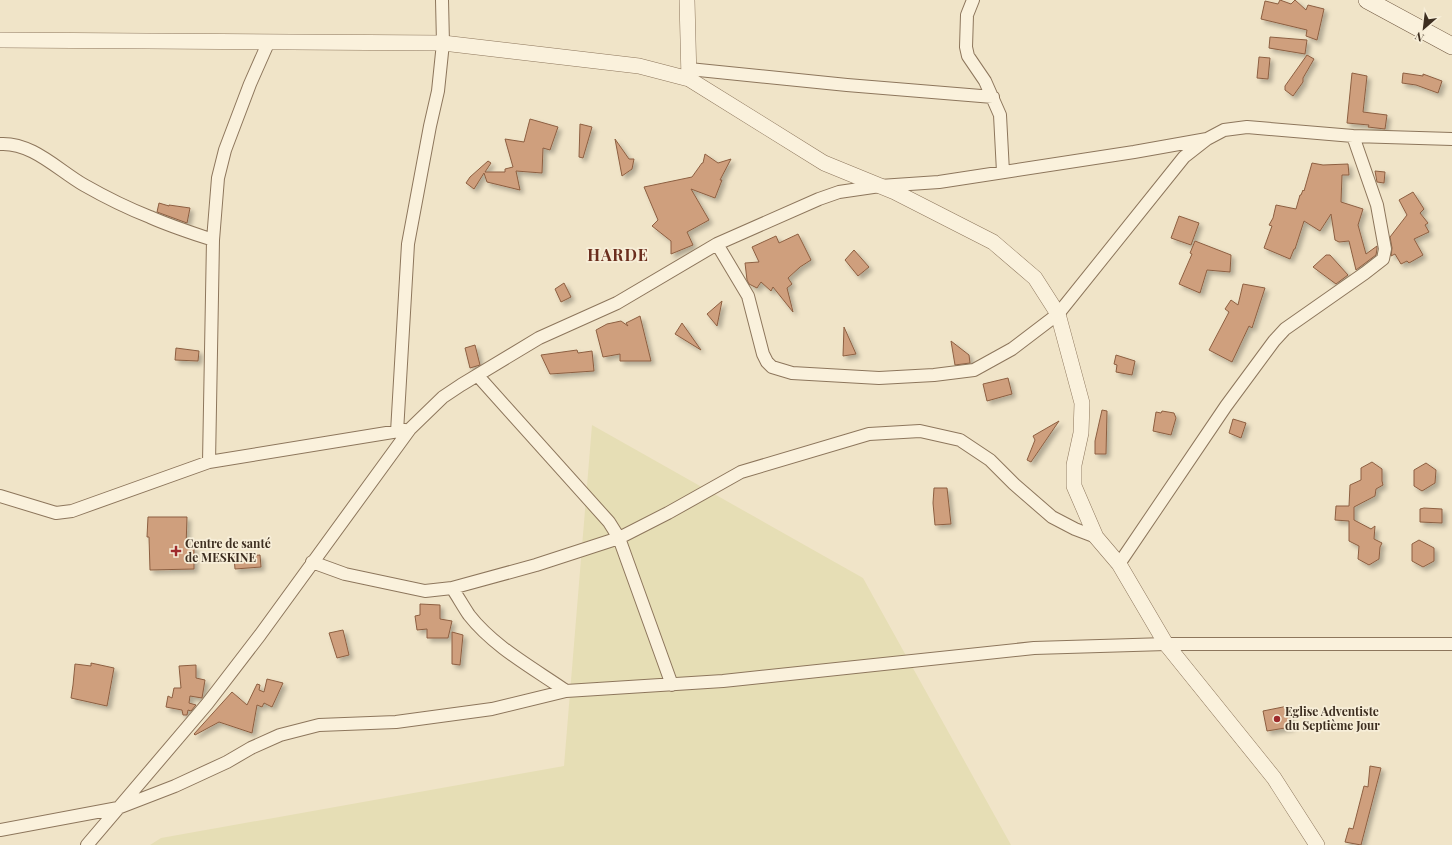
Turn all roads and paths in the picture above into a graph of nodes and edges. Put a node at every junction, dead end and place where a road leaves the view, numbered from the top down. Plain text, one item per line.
1 (442, 0) edge
2 (687, 0) edge
3 (973, 0) edge
4 (1367, 0) edge
5 (0, 40) edge
6 (270, 41) junction
7 (443, 43) junction
8 (1452, 46) edge
9 (689, 74) junction
10 (993, 97) junction
11 (1353, 136) junction
12 (1207, 139) junction
13 (1452, 139) edge
14 (0, 144) edge
15 (1003, 172) junction
16 (880, 186) junction
17 (213, 240) junction
18 (717, 244) junction
19 (1058, 314) junction
20 (478, 376) junction
21 (410, 429) junction
22 (397, 432) junction
23 (209, 462) junction
24 (0, 496) edge
25 (1096, 537) junction
26 (619, 538) junction
27 (312, 562) junction
28 (1119, 564) junction
29 (452, 588) junction
30 (1166, 644) junction
31 (1452, 644) edge
32 (672, 685) junction
33 (566, 691) junction
34 (118, 808) junction
35 (0, 830) edge
36 (87, 845) edge
37 (1317, 845) edge

1 - 7 street
2 - 9 street
3 - 10 street
4 - 8 main road
5 - 6 street
6 - 7 street
6 - 17 street
7 - 9 street
7 - 22 street
9 - 10 street
9 - 16 street
10 - 15 street
11 - 12 street
11 - 13 street
11 - 28 street
12 - 15 street
12 - 19 street
14 - 17 street
15 - 16 street
16 - 18 street
16 - 19 street
17 - 23 street
18 - 19 street
18 - 20 street
19 - 25 street
20 - 21 street
20 - 26 street
21 - 22 street
21 - 27 street
22 - 23 street
23 - 24 street
25 - 26 street
25 - 28 street
26 - 29 street
26 - 32 street
27 - 29 street
27 - 34 street
28 - 30 street
29 - 33 street
30 - 31 street
30 - 32 street
30 - 37 street
32 - 33 street
33 - 34 street
34 - 35 street
34 - 36 street

